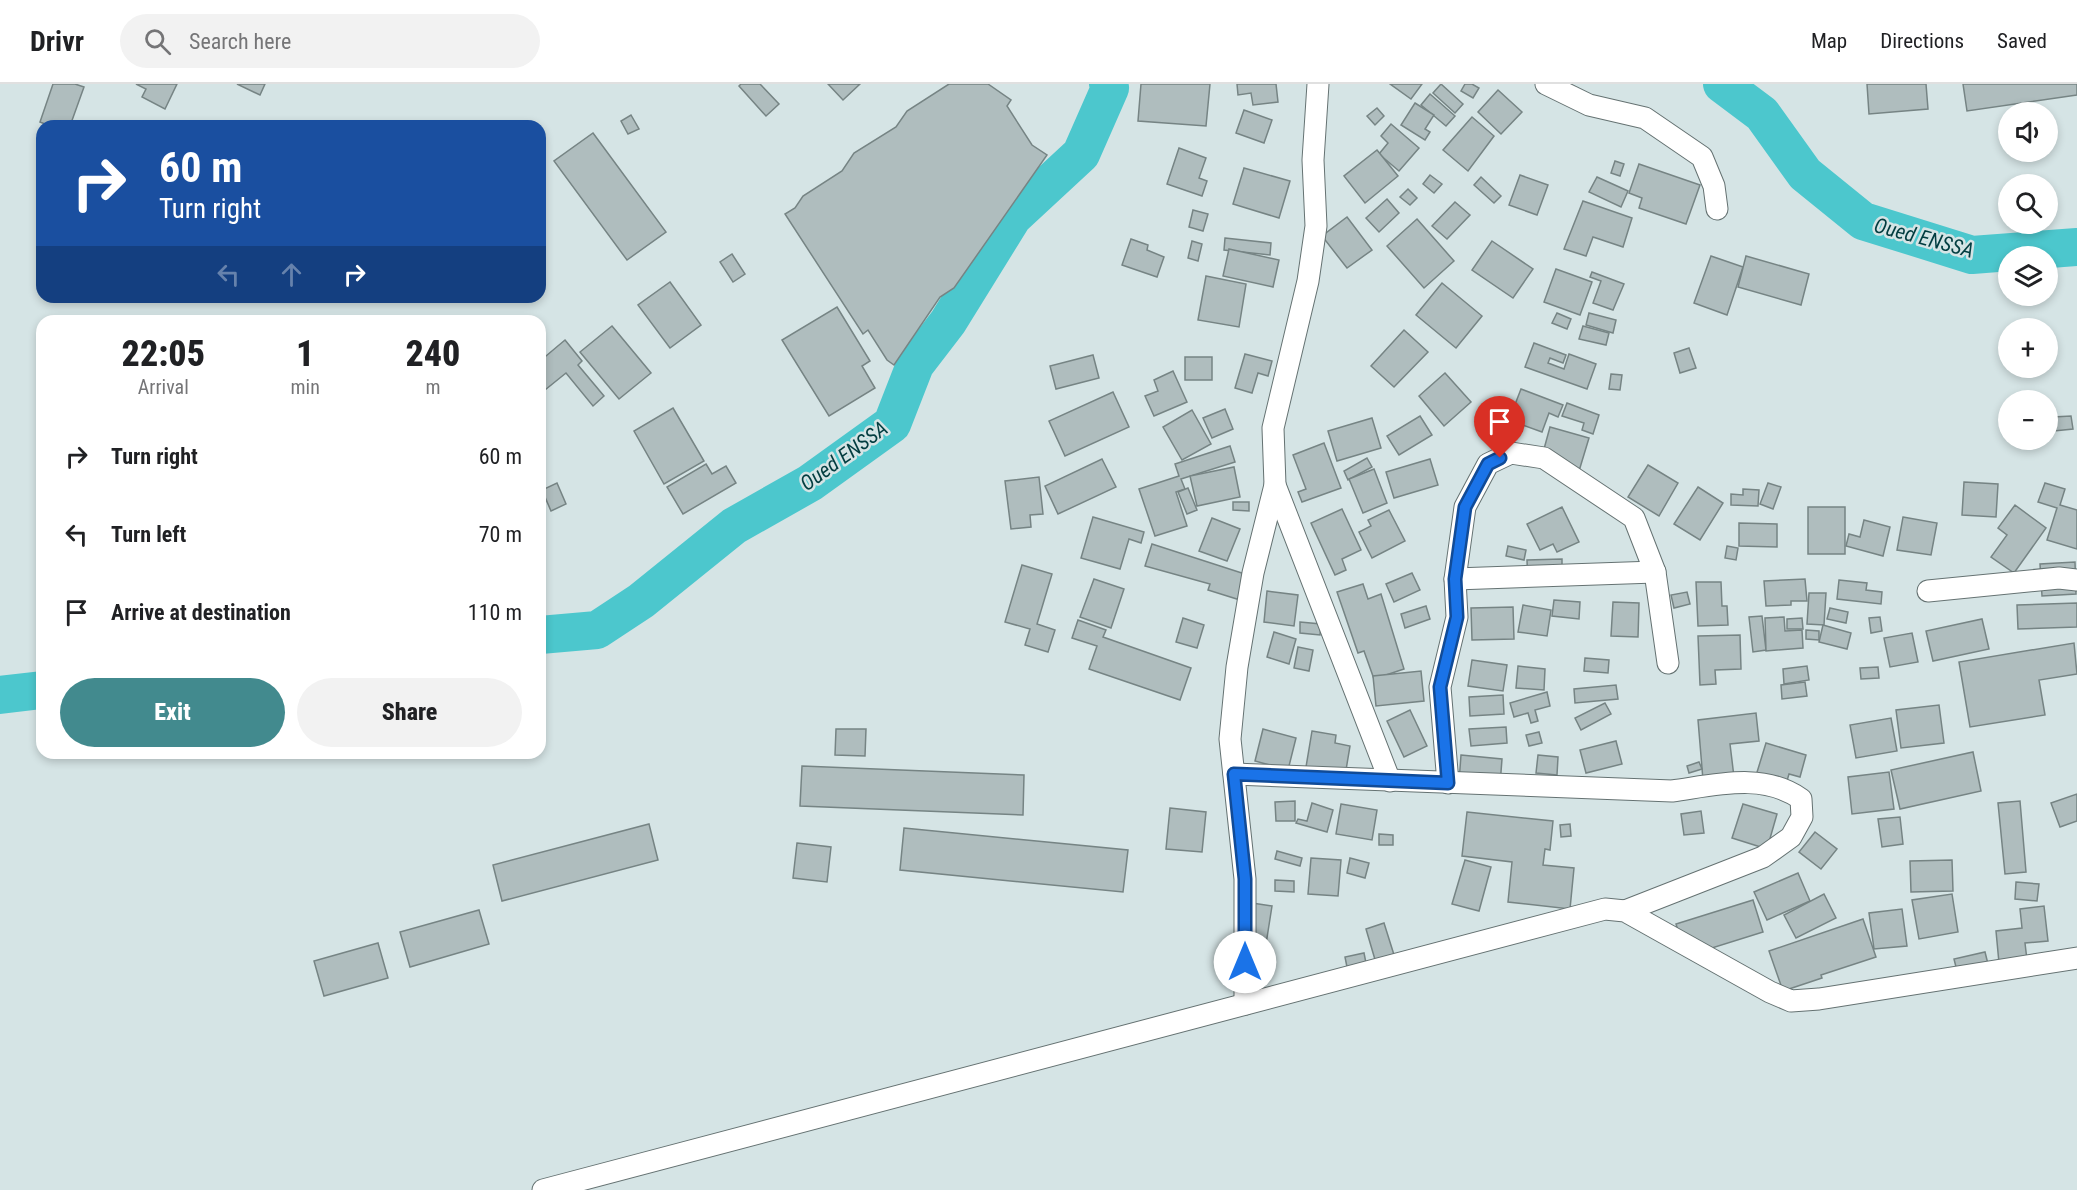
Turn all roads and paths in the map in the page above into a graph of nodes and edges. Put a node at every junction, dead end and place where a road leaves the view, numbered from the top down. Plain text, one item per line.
1 (1318, 84) edge
2 (1546, 84) edge
3 (1717, 209) dead end
4 (1275, 485) junction
5 (1655, 572) junction
6 (1455, 579) junction
7 (2077, 580) edge
8 (1928, 591) dead end
9 (1668, 663) dead end
10 (1234, 774) junction
11 (1390, 781) junction
12 (1448, 783) junction
13 (1625, 911) junction
14 (2077, 958) edge
15 (1245, 1004) junction
16 (543, 1190) edge

1 - 4 street
2 - 3 street
4 - 10 street
4 - 11 street
5 - 6 street
5 - 6 street
5 - 9 street
6 - 12 street
7 - 8 street
10 - 11 street
10 - 15 street
11 - 12 street
12 - 13 street
13 - 14 street
13 - 15 street
15 - 16 street

